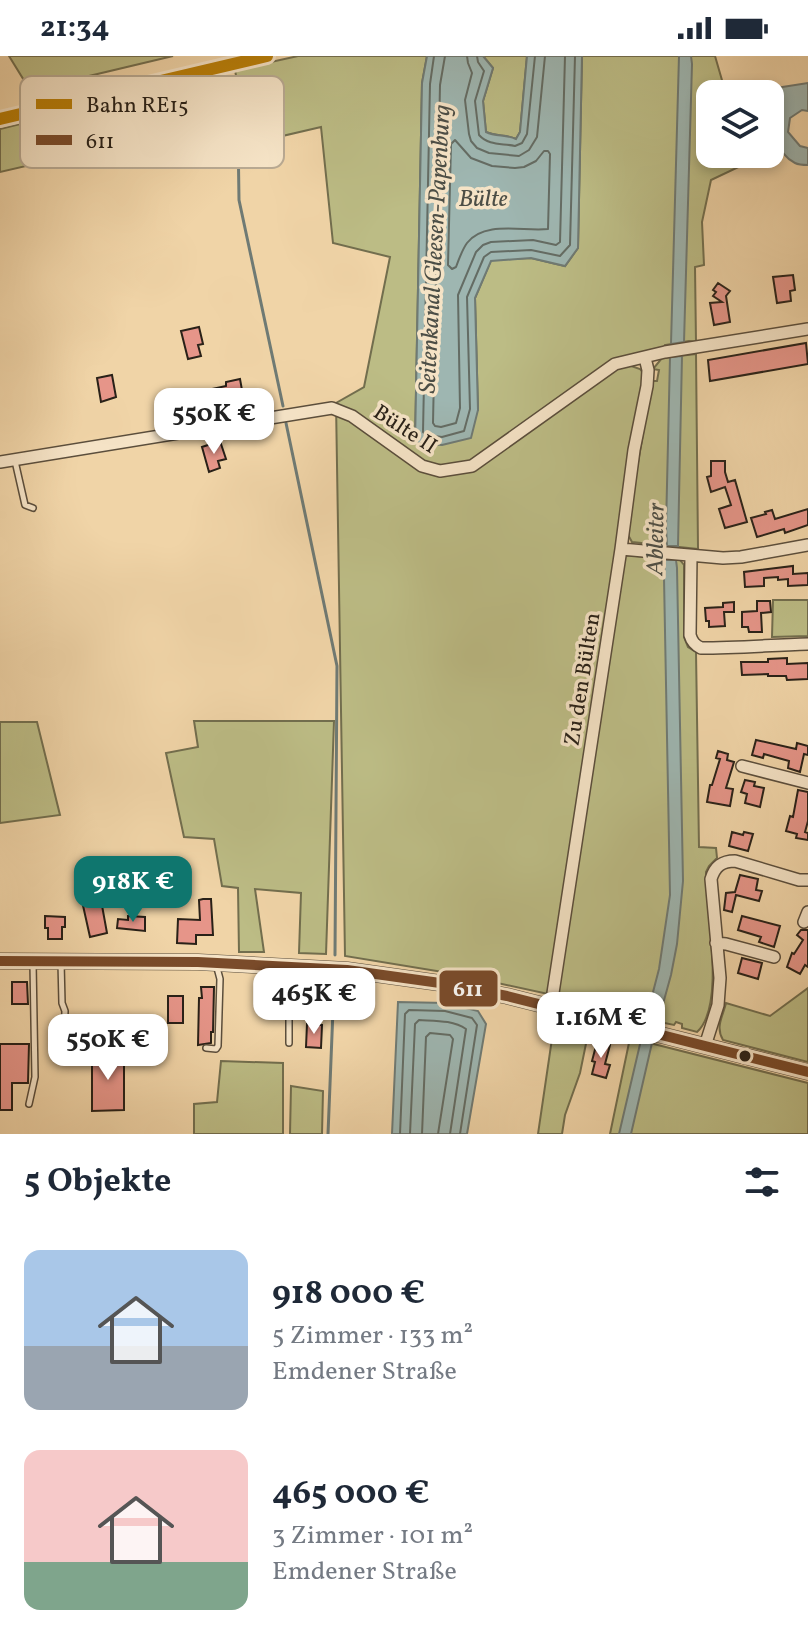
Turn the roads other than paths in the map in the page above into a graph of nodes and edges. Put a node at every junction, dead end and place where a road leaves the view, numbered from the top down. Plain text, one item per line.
1 (808, 329) edge
2 (645, 358) junction
3 (15, 460) junction
4 (0, 462) edge
5 (33, 508) dead end
6 (808, 545) edge
7 (621, 549) junction
8 (691, 556) junction
9 (808, 644) edge
10 (742, 766) dead end
11 (808, 783) edge
12 (808, 880) edge
13 (716, 943) junction
14 (774, 957) dead end
15 (0, 961) edge
16 (61, 961) junction
17 (33, 962) junction
18 (216, 963) junction
19 (289, 966) junction
20 (551, 1006) junction
21 (126, 1042) dead end
22 (289, 1043) dead end
23 (705, 1046) junction
24 (206, 1048) dead end
25 (808, 1072) edge
26 (29, 1104) dead end

1 - 2 street, Bülte II
2 - 3 street, Bülte II
2 - 7 street, Zu den Bülten
3 - 4 street, Bülte II
3 - 5 lane
6 - 8 street
7 - 8 street
7 - 20 street, Zu den Bülten
8 - 9 street
10 - 11 street
12 - 13 street
13 - 14 street
13 - 23 street
15 - 17 street
16 - 17 street
16 - 18 street
16 - 21 lane
17 - 26 lane
18 - 19 street
18 - 24 lane
19 - 20 street
19 - 22 lane
20 - 23 street
23 - 25 street

